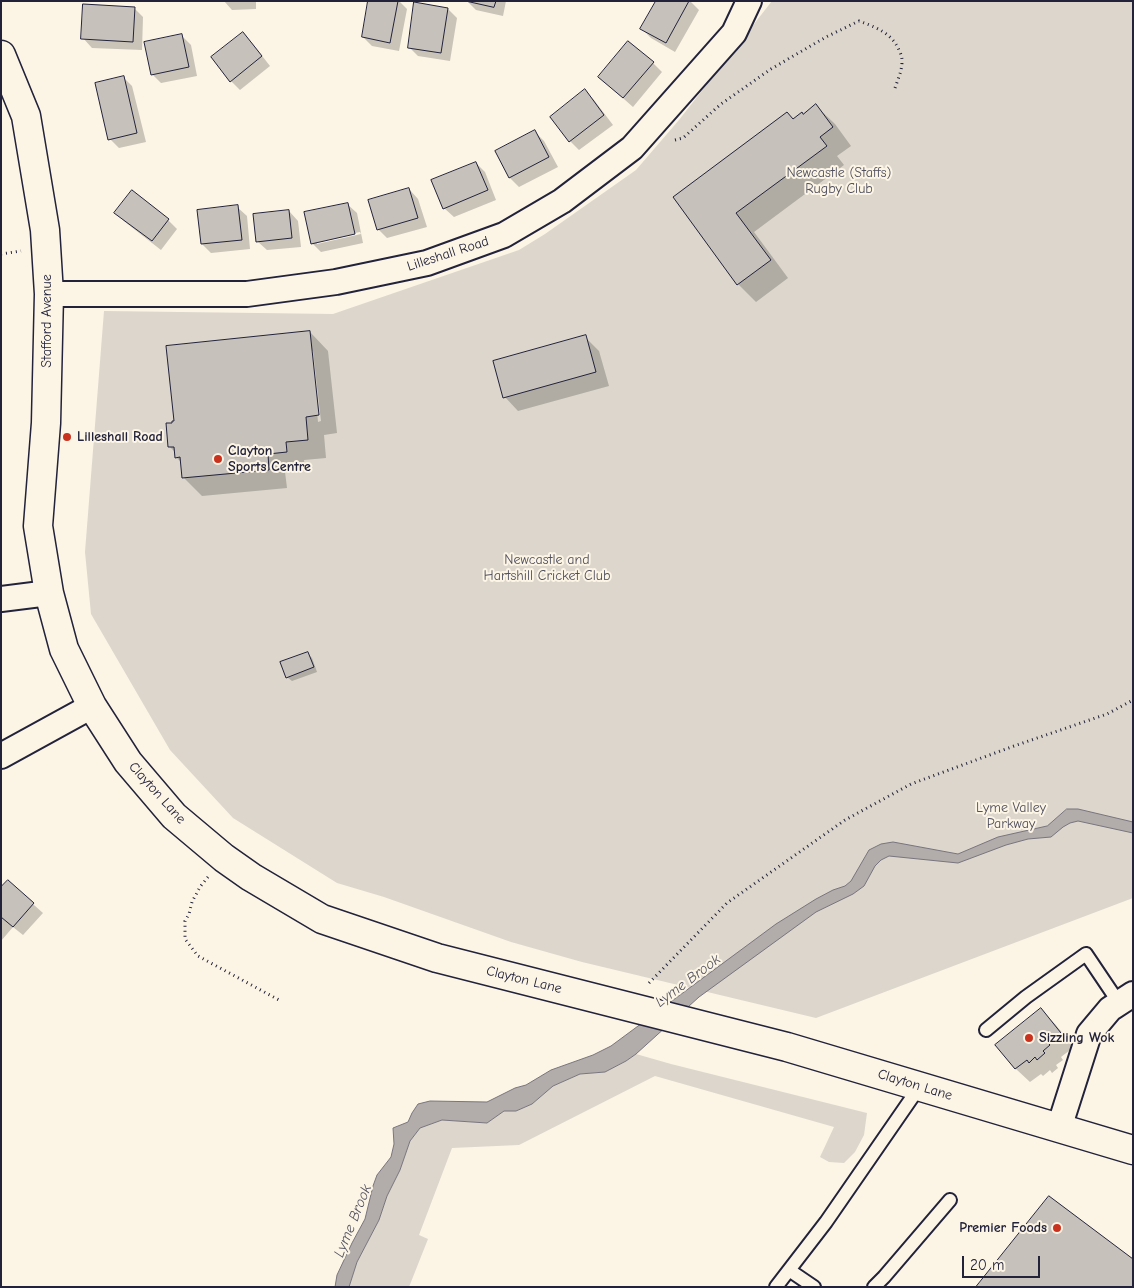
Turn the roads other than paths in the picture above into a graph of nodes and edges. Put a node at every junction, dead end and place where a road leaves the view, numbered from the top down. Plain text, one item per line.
1 (749, 1) edge
2 (1, 55) edge
3 (49, 294) junction
4 (49, 592) junction
5 (1, 599) edge
6 (92, 706) junction
7 (1, 756) edge
8 (1126, 999) edge
9 (986, 1030) dead end
10 (920, 1086) junction
11 (1059, 1128) junction
12 (1133, 1150) edge
13 (950, 1200) dead end
14 (789, 1270) junction
15 (776, 1287) edge
16 (814, 1287) edge
17 (874, 1287) edge

1 - 3 street, Lilleshall Road
2 - 3 street, Stafford Avenue
3 - 4 street, Stafford Avenue
4 - 5 street
4 - 6 street, Stafford Avenue
6 - 7 street
6 - 10 street, Clayton Lane
8 - 9 lane
8 - 11 street
10 - 11 street, Clayton Lane
10 - 14 lane
11 - 12 street, Clayton Lane
13 - 17 lane
14 - 15 lane
14 - 16 lane

